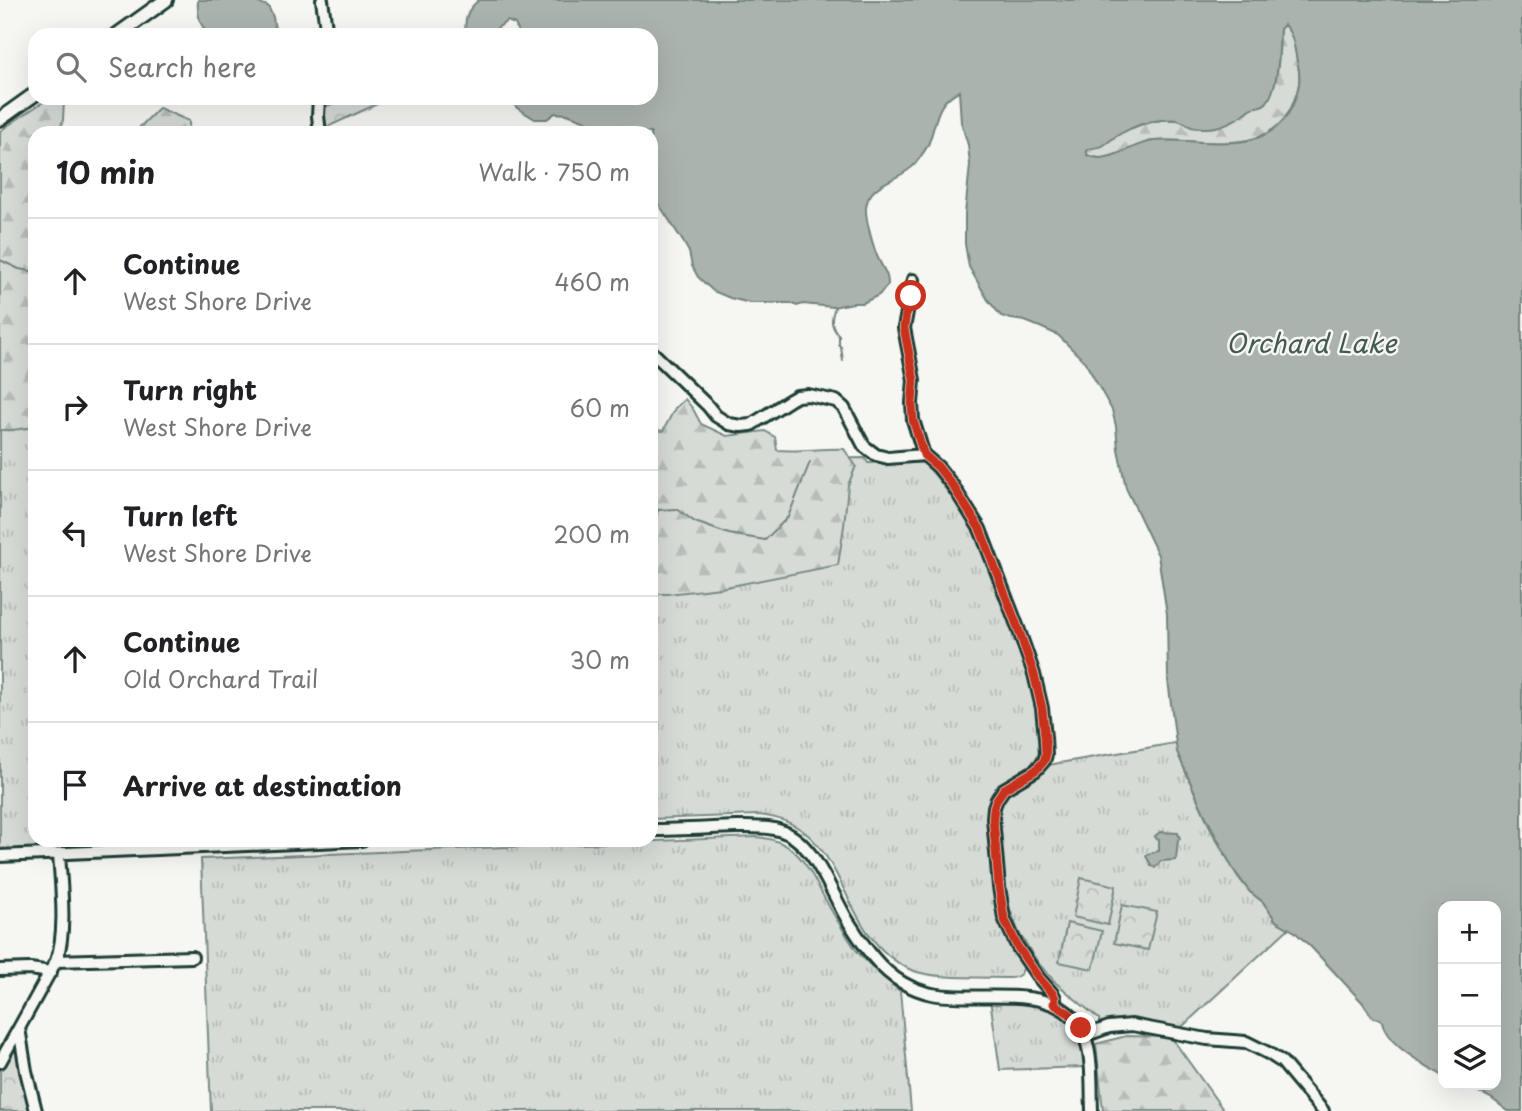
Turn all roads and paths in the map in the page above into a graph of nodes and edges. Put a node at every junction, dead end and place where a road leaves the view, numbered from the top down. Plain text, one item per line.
1 (166, 0) edge
2 (322, 0) edge
3 (127, 28) edge
4 (326, 28) edge
5 (28, 99) edge
6 (319, 105) edge
7 (0, 119) edge
8 (319, 126) edge
9 (913, 280) dead end
10 (658, 358) edge
11 (924, 455) junction
12 (658, 830) edge
13 (211, 847) edge
14 (60, 854) junction
15 (0, 856) edge
16 (192, 957) dead end
17 (53, 967) junction
18 (0, 970) edge
19 (1038, 977) junction
20 (1029, 998) junction
21 (1054, 1004) junction
22 (19, 1028) junction
23 (1084, 1036) junction
24 (0, 1062) edge
25 (36, 1111) edge
26 (1092, 1111) edge
27 (1323, 1111) edge

1 - 3 main road
2 - 4 street
5 - 7 main road
6 - 8 street
9 - 11 street
10 - 11 street
11 - 19 street
12 - 20 street
13 - 14 street
14 - 15 street
14 - 17 street
16 - 17 street
17 - 18 street
17 - 22 street
19 - 20 street
19 - 21 street
20 - 21 street
21 - 23 street
22 - 24 street
22 - 25 street
23 - 26 street
23 - 27 street

